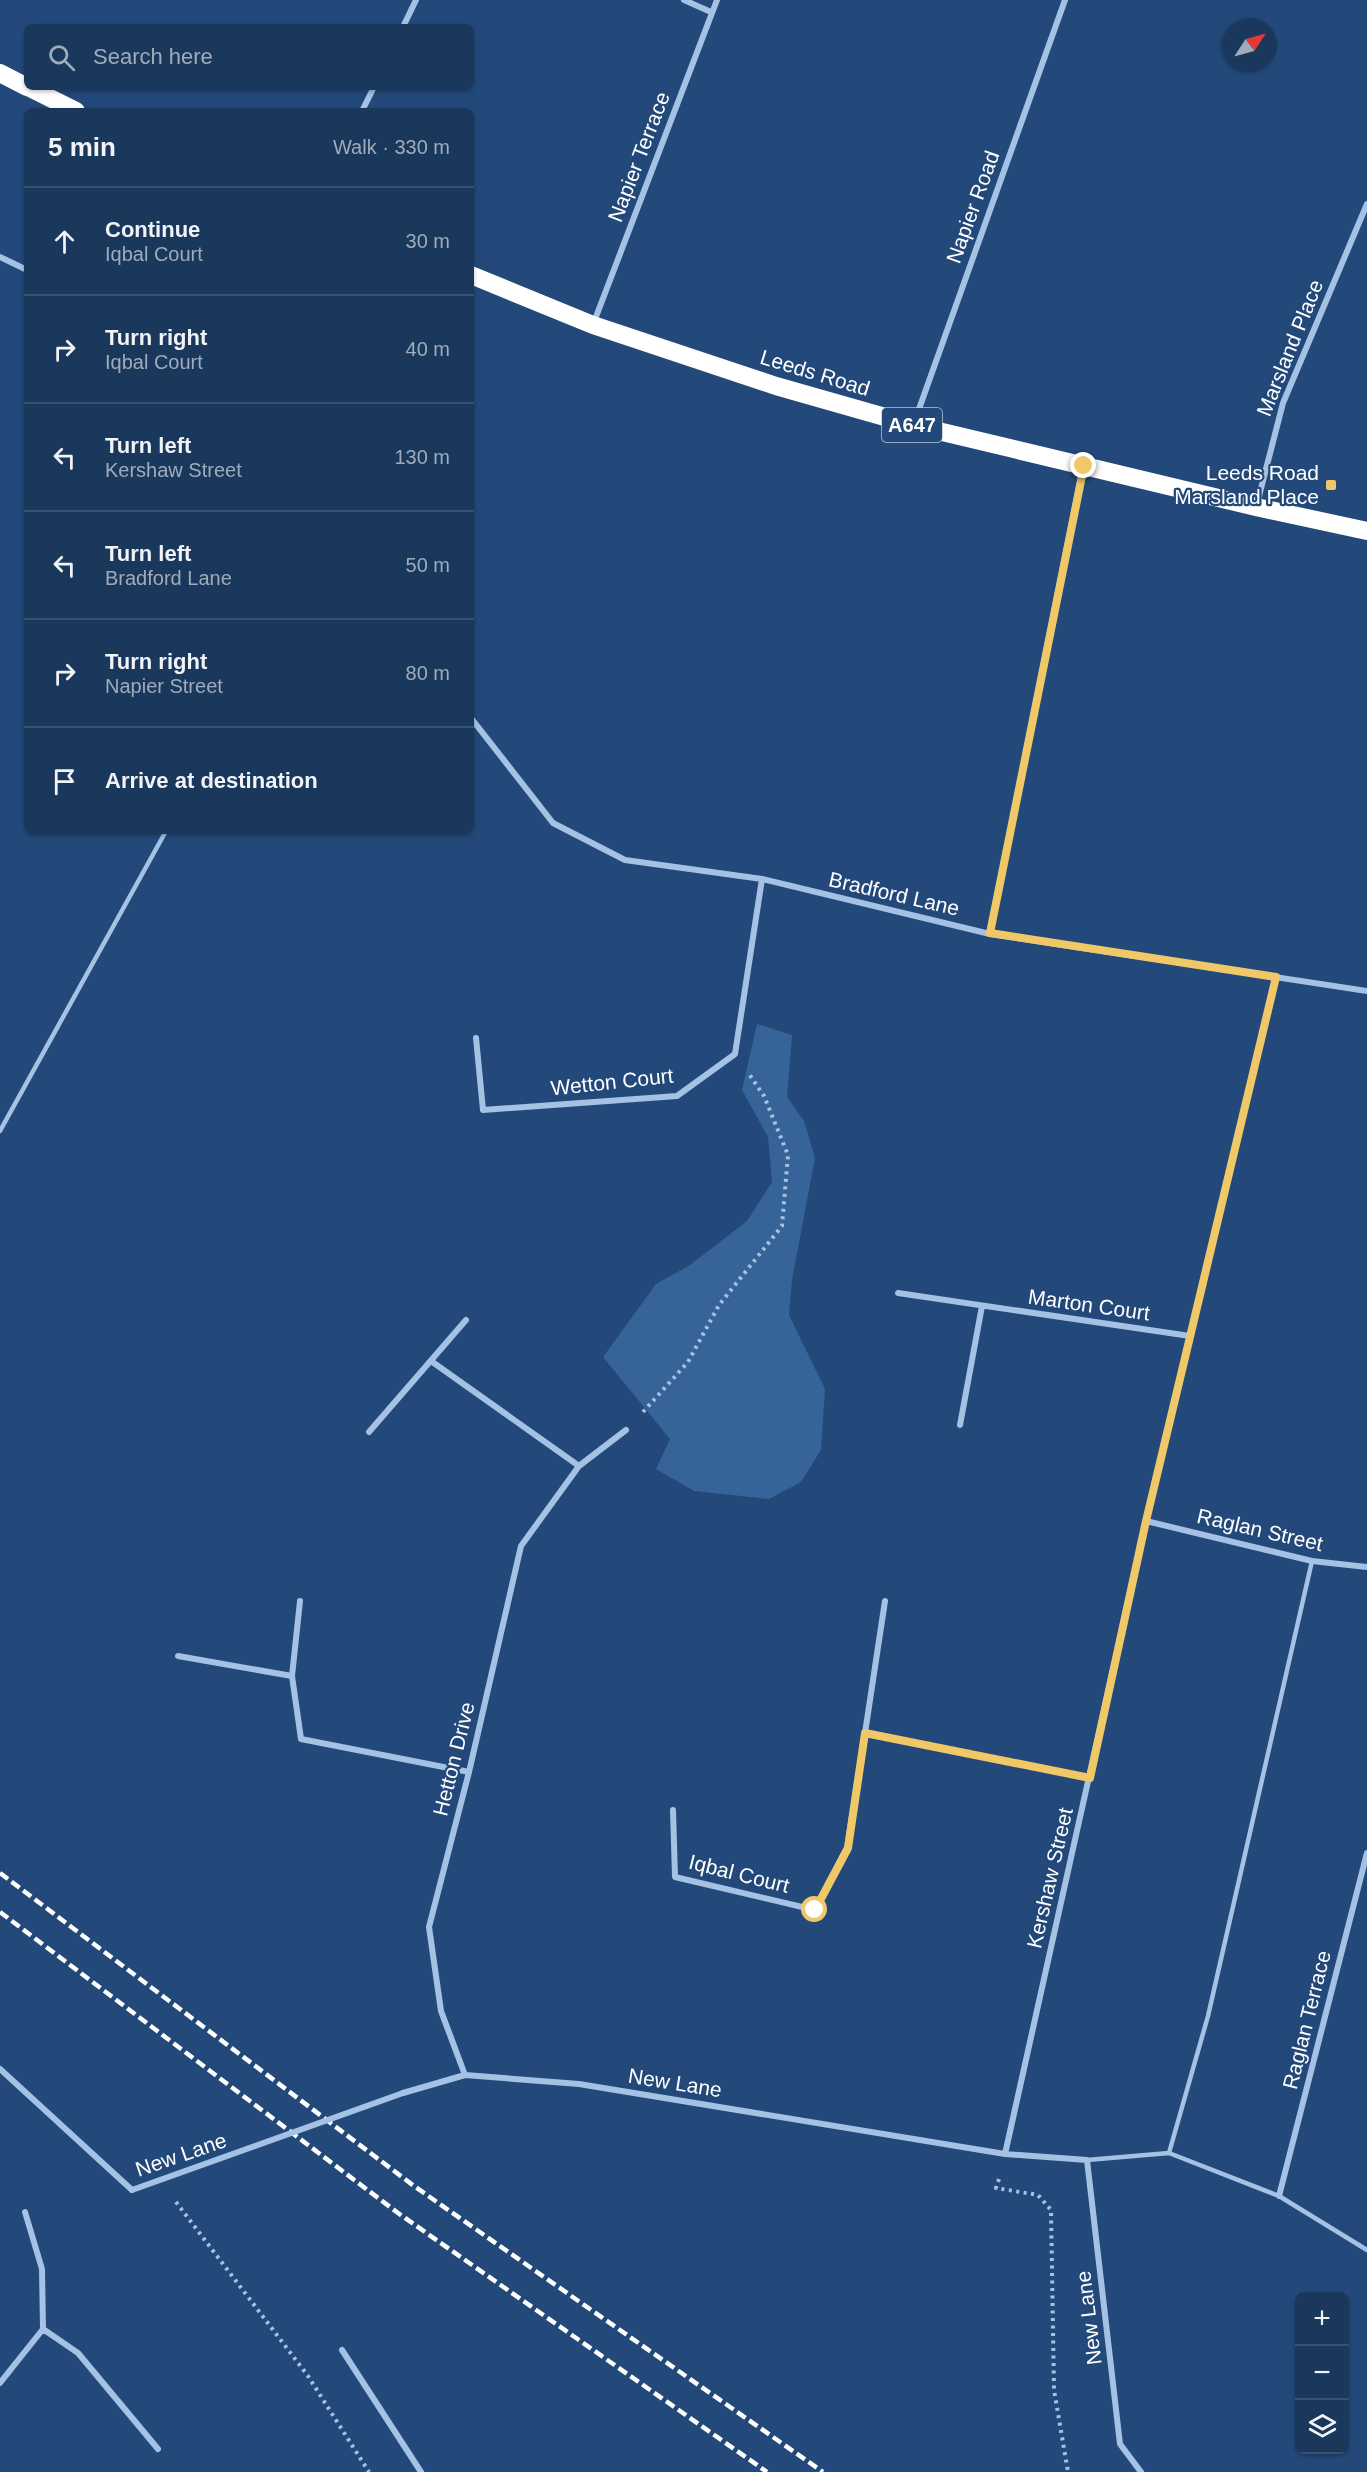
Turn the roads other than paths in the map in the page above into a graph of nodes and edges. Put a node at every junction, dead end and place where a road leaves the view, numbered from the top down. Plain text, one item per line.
1 (416, 0) edge
2 (684, 0) edge
3 (717, 0) edge
4 (1065, 0) edge
5 (711, 12) junction
6 (404, 24) edge
7 (0, 73) edge
8 (24, 85) edge
9 (33, 90) edge
10 (372, 90) edge
11 (69, 108) edge
12 (364, 108) edge
13 (1367, 204) edge
14 (0, 258) edge
15 (24, 269) edge
16 (474, 275) edge
17 (593, 325) junction
18 (913, 425) junction
19 (1084, 466) junction
20 (1256, 507) junction
21 (1367, 531) edge
22 (474, 722) edge
23 (164, 834) edge
24 (762, 879) junction
25 (990, 933) junction
26 (1276, 977) junction
27 (1367, 991) edge
28 (476, 1038) dead end
29 (0, 1131) edge
30 (898, 1293) dead end
31 (982, 1306) junction
32 (466, 1320) dead end
33 (1190, 1336) junction
34 (431, 1361) junction
35 (960, 1425) dead end
36 (626, 1430) road end
37 (369, 1432) dead end
38 (579, 1466) junction
39 (1146, 1521) junction
40 (1312, 1561) junction
41 (1367, 1567) edge
42 (300, 1601) dead end
43 (885, 1601) dead end
44 (178, 1656) dead end
45 (292, 1676) junction
46 (865, 1733) junction
47 (469, 1772) junction
48 (1090, 1778) junction
49 (674, 1810) dead end
50 (1367, 1853) edge
51 (0, 2070) edge
52 (465, 2075) junction
53 (1169, 2153) junction
54 (1005, 2154) junction
55 (1087, 2160) junction
56 (1279, 2196) junction
57 (25, 2212) dead end
58 (1367, 2250) edge
59 (43, 2329) junction
60 (342, 2350) dead end
61 (0, 2383) edge
62 (158, 2449) dead end
63 (421, 2472) edge
64 (1141, 2472) edge

1 - 6 street
2 - 5 street
3 - 5 street, Napier Terrace
4 - 18 street, Napier Road
5 - 17 street, Napier Terrace
7 - 8 highway
9 - 11 highway
10 - 12 street
13 - 20 street, Marsland Place
14 - 15 street
16 - 17 highway, Leeds Road / A647
17 - 18 highway, Leeds Road / A647
18 - 19 highway, Leeds Road / A647
19 - 20 highway, Leeds Road / A647
19 - 25 street
20 - 21 highway, Leeds Road / A647
22 - 24 street, Bradford Lane
23 - 29 lane
24 - 25 street, Bradford Lane
24 - 28 street, Wetton Court
25 - 26 street, Bradford Lane
26 - 27 street, Bradford Lane
26 - 33 street, Kershaw Street
30 - 31 street, Marton Court
31 - 33 street, Marton Court
31 - 35 street
32 - 34 street
33 - 39 street, Kershaw Street
34 - 37 street
34 - 38 street
36 - 38 street, Hetton Drive
38 - 47 street, Hetton Drive
39 - 40 street, Raglan Street
39 - 48 street, Kershaw Street
40 - 41 street, Raglan Street
40 - 53 lane
42 - 45 street
43 - 46 street, Iqbal Court
44 - 45 street
45 - 47 street
46 - 48 street
46 - 49 street, Iqbal Court
47 - 52 street, Hetton Drive
48 - 54 street, Kershaw Street
50 - 56 street, Raglan Terrace
51 - 52 street, New Lane, bridge
52 - 54 street, New Lane
53 - 55 lane
53 - 56 lane
54 - 55 street, New Lane
55 - 64 street, New Lane
56 - 58 lane
57 - 59 street
59 - 61 street
59 - 62 street
60 - 63 street

